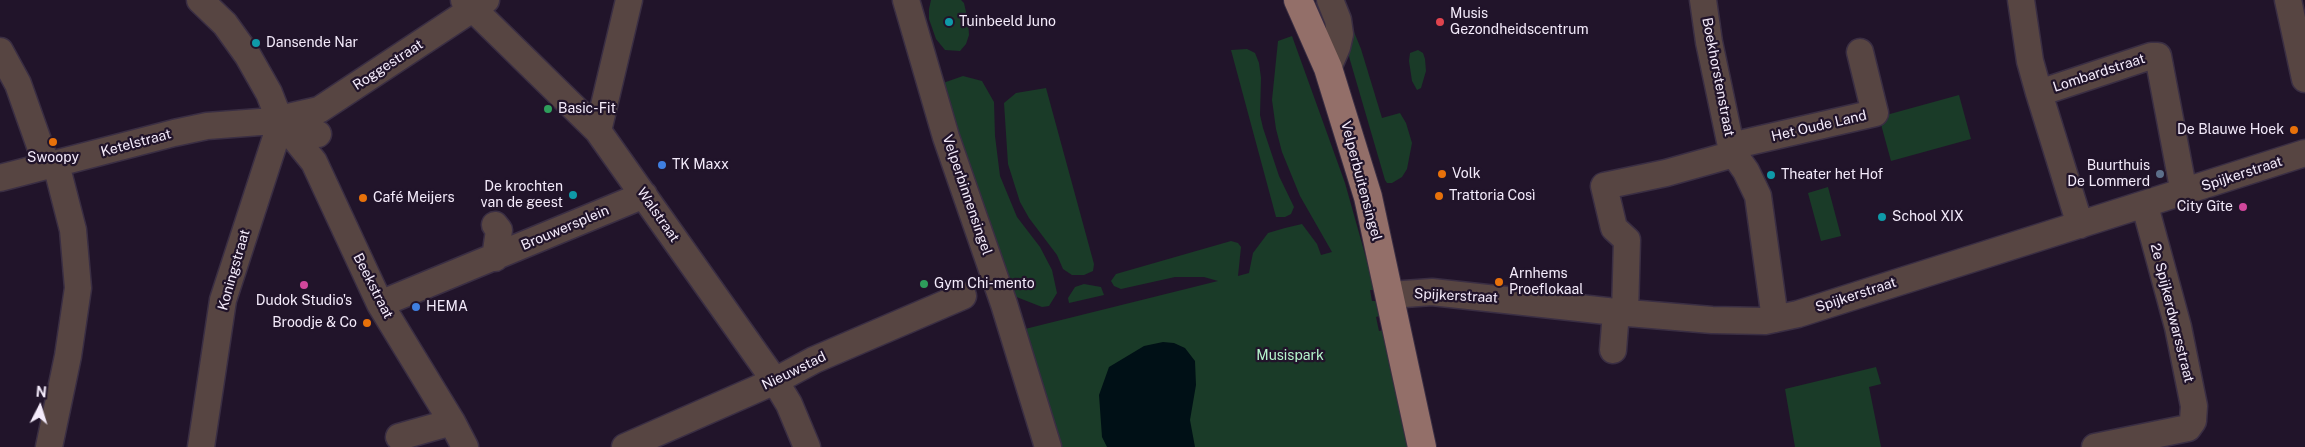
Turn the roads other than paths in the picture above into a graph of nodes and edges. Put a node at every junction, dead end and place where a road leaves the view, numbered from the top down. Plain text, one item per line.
1 (200, 0) edge
2 (629, 0) edge
3 (906, 0) edge
4 (1298, 0) edge
5 (1330, 0) edge
6 (1703, 0) edge
7 (2021, 0) edge
8 (2288, 0) edge
9 (475, 3) edge
10 (0, 51) edge
11 (1860, 52) dead end
12 (1328, 68) junction
13 (2305, 79) edge
14 (2039, 93) junction
15 (281, 122) junction
16 (598, 131) junction
17 (318, 134) dead end
18 (1733, 150) junction
19 (2305, 153) edge
20 (51, 165) junction
21 (0, 178) edge
22 (2184, 193) junction
23 (644, 195) junction
24 (2145, 206) junction
25 (2080, 225) junction
26 (495, 226) dead end
27 (490, 260) junction
28 (1390, 295) junction
29 (963, 296) dead end
30 (380, 304) junction
31 (1620, 312) junction
32 (1775, 319) junction
33 (1613, 350) dead end
34 (775, 381) junction
35 (452, 422) junction
36 (399, 437) dead end
37 (49, 447) edge
38 (201, 447) edge
39 (465, 447) edge
40 (625, 447) edge
41 (807, 447) edge
42 (1048, 447) edge
43 (1422, 447) edge
44 (2095, 447) edge

1 - 15 street, Beekstraat
2 - 16 street
3 - 42 street, Velperbinnensingel
4 - 12 main road, Velperbuitensingel
5 - 12 street
6 - 18 street, Boekhorstenstraat
7 - 14 street
8 - 13 street
9 - 15 street, Roggestraat
9 - 16 street, Walstraat
10 - 20 street
11 - 18 street, Het Oude Land
12 - 28 main road, Velperbuitensingel
14 - 22 street, Lombardstraat
14 - 25 street, Lombardstraat
15 - 17 street
15 - 20 street, Ketelstraat
15 - 30 street, Beekstraat
15 - 38 street, Koningstraat
16 - 23 street, Walstraat
18 - 31 street, Boekhorstenstraat
18 - 32 street, Boekhorstenstraat
19 - 22 street, Spijkerstraat
20 - 21 street, Ketelstraat
20 - 37 street
22 - 24 street, Spijkerstraat
23 - 27 street, Brouwersplein
23 - 34 street, Walstraat
24 - 25 street, Spijkerstraat
24 - 44 street, 2e Spijkerdwarsstraat
25 - 32 street, Spijkerstraat
26 - 27 street
27 - 30 street, Brouwersplein
28 - 31 street, Spijkerstraat
28 - 43 main road, Velperbuitensingel
29 - 34 street, Nieuwstad
30 - 35 street, Beekstraat
31 - 32 street, Spijkerstraat
31 - 33 street
34 - 40 street, Nieuwstad
34 - 41 street, Walstraat
35 - 36 street
35 - 39 street, Beekstraat

